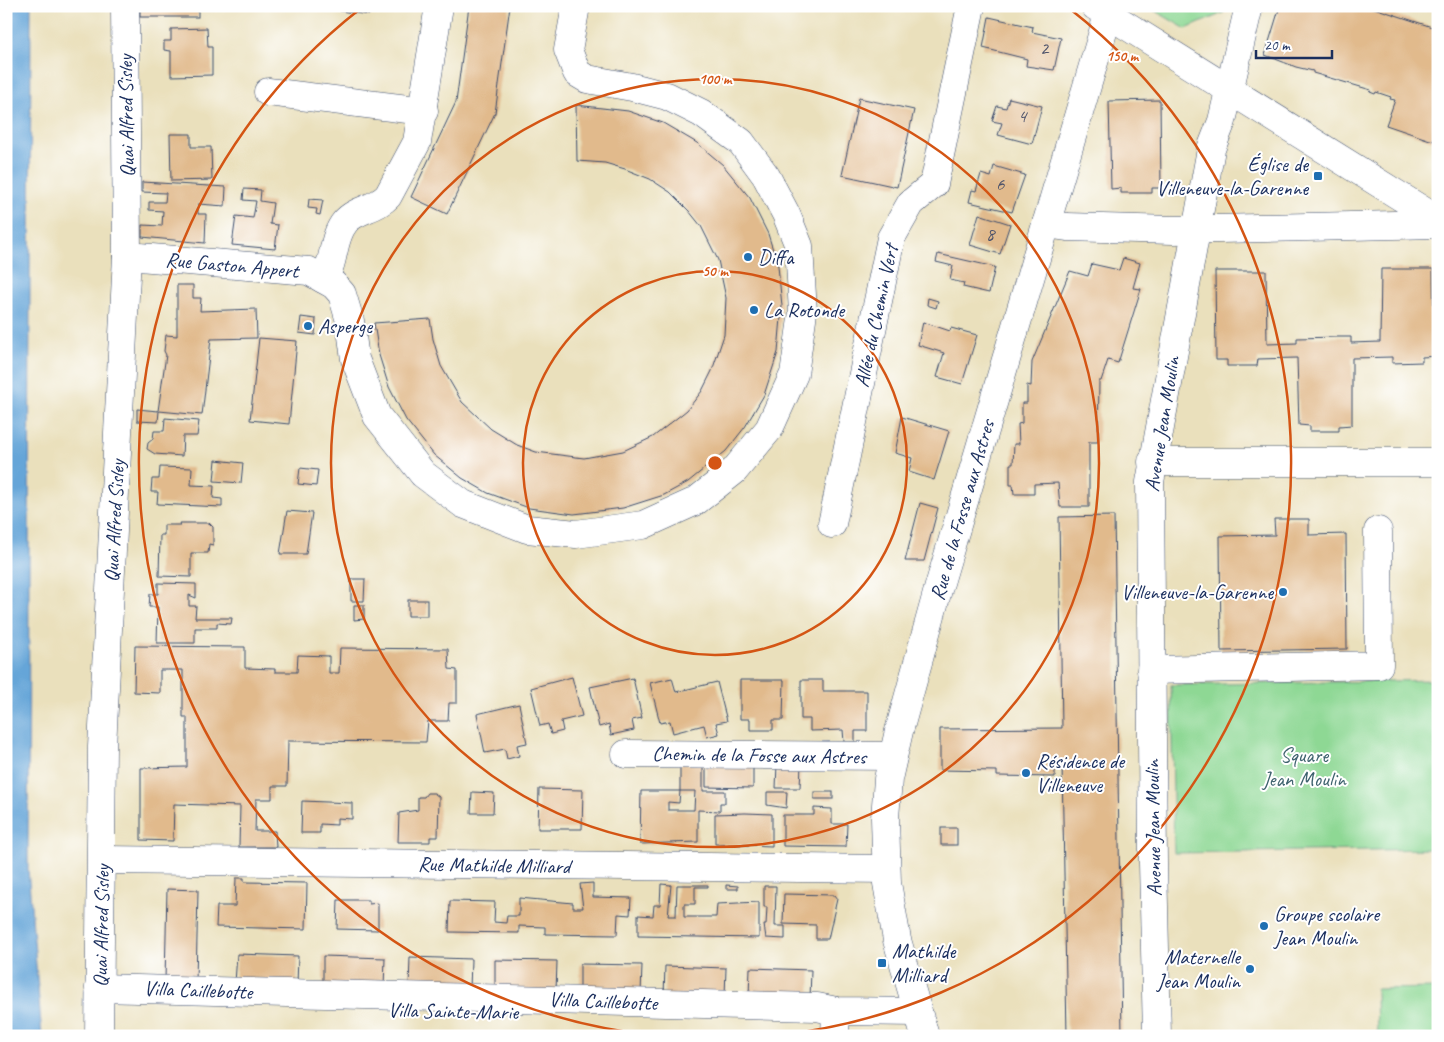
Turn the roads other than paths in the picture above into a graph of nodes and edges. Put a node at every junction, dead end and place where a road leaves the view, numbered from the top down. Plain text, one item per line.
1 (125, 6) edge
2 (439, 6) edge
3 (576, 6) edge
4 (971, 6) edge
5 (1250, 6) edge
6 (1102, 10) edge
7 (1229, 88) junction
8 (268, 92) dead end
9 (424, 111) junction
10 (1438, 220) edge
11 (1046, 224) junction
12 (1438, 224) edge
13 (1196, 229) junction
14 (127, 256) junction
15 (323, 279) junction
16 (1152, 462) junction
17 (1438, 462) edge
18 (832, 524) dead end
19 (1378, 531) dead end
20 (1151, 670) junction
21 (626, 754) dead end
22 (893, 756) junction
23 (102, 860) junction
24 (886, 869) junction
25 (99, 996) junction
26 (836, 1024) edge
27 (921, 1024) edge
28 (99, 1036) edge
29 (1157, 1036) edge

1 - 14 street, Quai Alfred Sisley
2 - 9 street
3 - 15 street, Rue Gaston Appert
4 - 18 street, Allée du Chemin Vert
5 - 7 street, Avenue Jean Moulin
6 - 7 street
6 - 11 street, Rue de la Fosse aux Astres
7 - 10 street
7 - 13 street, Avenue Jean Moulin
8 - 9 street
9 - 15 street
11 - 13 street
11 - 22 street, Rue de la Fosse aux Astres
12 - 13 street
13 - 16 street, Avenue Jean Moulin
14 - 15 street, Rue Gaston Appert
14 - 23 street, Quai Alfred Sisley
16 - 17 street
16 - 20 street, Avenue Jean Moulin
19 - 20 street
20 - 29 street, Avenue Jean Moulin
21 - 22 street, Chemin de la Fosse aux Astres
22 - 24 street, Rue de la Fosse aux Astres
23 - 24 street, Rue Mathilde Milliard
23 - 25 street, Quai Alfred Sisley
24 - 27 street, Rue de la Fosse aux Astres
25 - 26 street, Villa Caillebotte
25 - 28 street, Quai Alfred Sisley
26 - 27 street, Rue de la Fosse aux Astres

